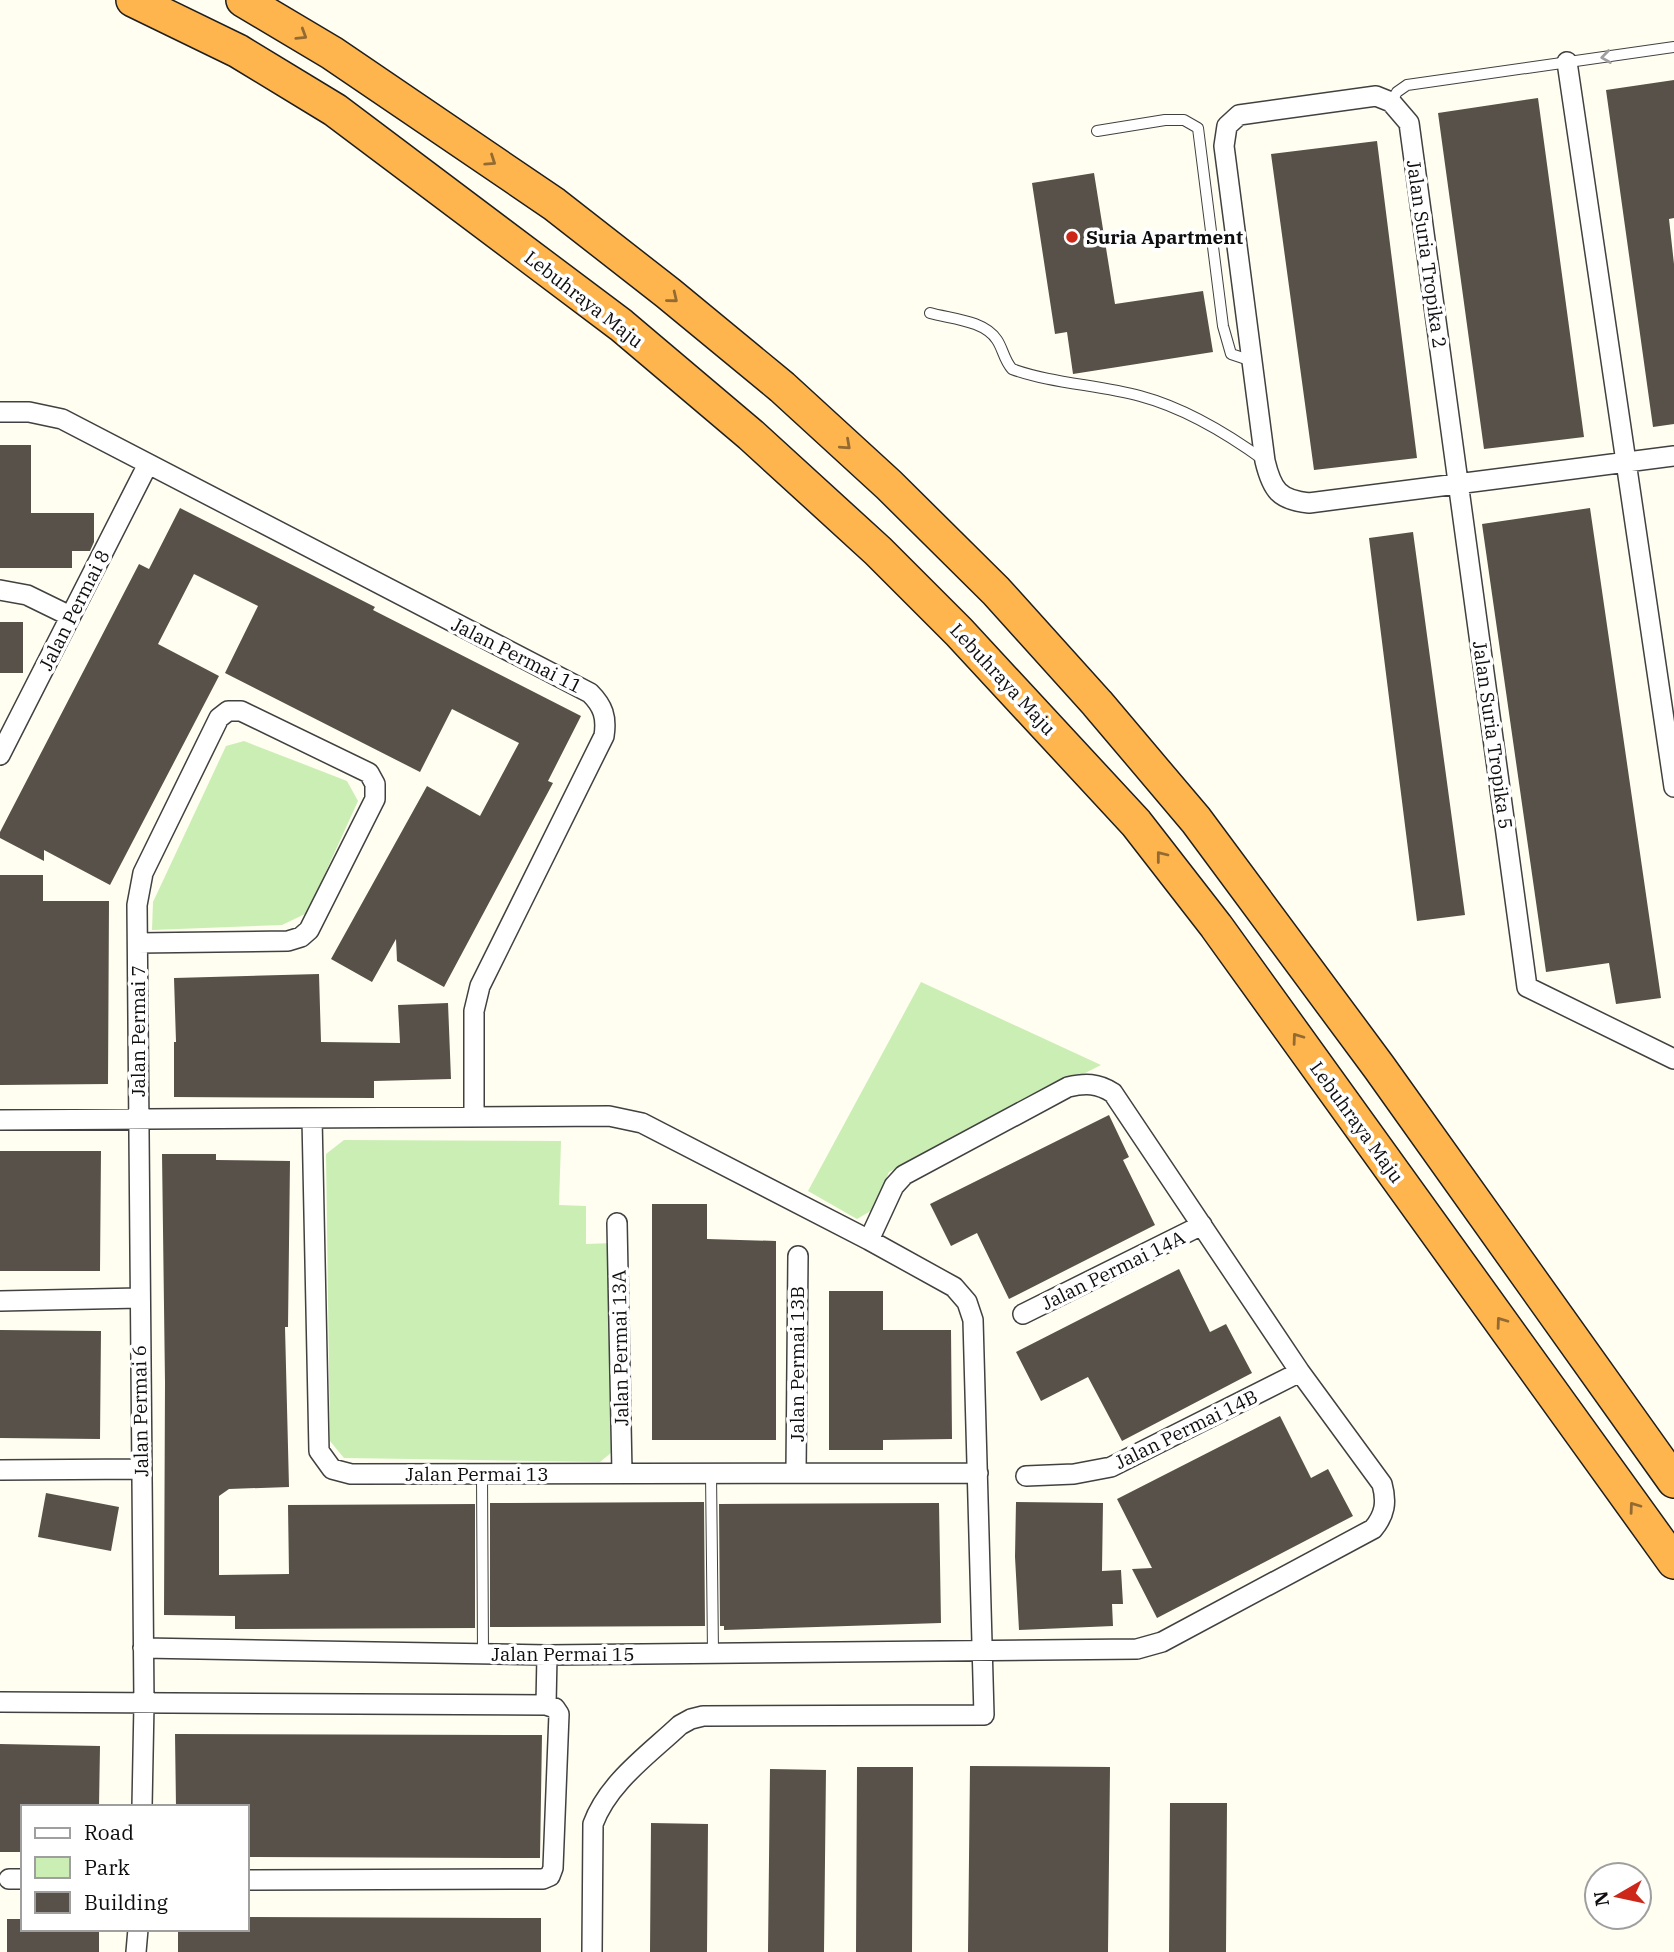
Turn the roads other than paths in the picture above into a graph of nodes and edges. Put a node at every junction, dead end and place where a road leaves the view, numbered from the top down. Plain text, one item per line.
1 (132, 0) edge
2 (243, 0) edge
3 (1674, 47) edge
4 (1567, 62) junction
5 (1391, 102) junction
6 (1097, 131) dead end
7 (930, 313) dead end
8 (1252, 361) junction
9 (0, 412) edge
10 (1674, 456) edge
11 (1265, 461) junction
12 (1626, 462) junction
13 (148, 464) junction
14 (1458, 484) junction
15 (0, 590) edge
16 (70, 616) junction
17 (0, 755) edge
18 (1674, 787) edge
19 (138, 943) junction
20 (1674, 1059) edge
21 (474, 1116) junction
22 (312, 1118) junction
23 (139, 1119) junction
24 (0, 1120) edge
25 (617, 1223) dead end
26 (1202, 1225) junction
27 (869, 1240) junction
28 (798, 1256) dead end
29 (139, 1298) junction
30 (0, 1301) edge
31 (1023, 1314) dead end
32 (1300, 1372) junction
33 (141, 1469) junction
34 (0, 1470) edge
35 (796, 1472) junction
36 (622, 1473) junction
37 (710, 1473) junction
38 (978, 1473) junction
39 (482, 1474) junction
40 (1026, 1476) dead end
41 (1674, 1481) edge
42 (1674, 1562) edge
43 (143, 1648) junction
44 (984, 1652) junction
45 (713, 1653) junction
46 (483, 1654) junction
47 (547, 1655) junction
48 (0, 1702) edge
49 (144, 1704) junction
50 (546, 1705) junction
51 (142, 1805) edge
52 (248, 1880) edge
53 (138, 1931) edge
54 (136, 1952) edge
55 (592, 1952) edge

42 -> 1 highway, Lebuhraya Maju
2 -> 41 highway
3 -> 4 lane
4 - 5 lane
4 - 12 street
5 - 8 street
5 - 14 street, Jalan Suria Tropika 2
6 - 8 lane
7 - 11 lane
8 - 11 street
9 - 13 street, Jalan Permai 11
10 - 12 street
11 - 14 street
12 - 14 street
12 - 18 street
13 - 16 street, Jalan Permai 8
13 - 21 street, Jalan Permai 11
14 - 20 street, Jalan Suria Tropika 5
15 - 16 street
16 - 17 street, Jalan Permai 8
19 - 19 street, Jalan Permai 7
19 - 23 street, Jalan Permai 7
21 - 22 street
21 - 27 street
22 - 23 street
22 - 39 street, Jalan Permai 13
23 - 24 street
23 - 29 street, Jalan Permai 6
25 - 36 street, Jalan Permai 13A
26 - 27 street, Jalan Permai 15
26 - 31 street, Jalan Permai 14A
26 - 32 street, Jalan Permai 15
27 - 38 street
28 - 35 street, Jalan Permai 13B
29 - 30 street
29 - 33 street, Jalan Permai 6
32 - 40 street, Jalan Permai 14B
32 - 44 street, Jalan Permai 15
33 - 34 street
33 - 43 street, Jalan Permai 6
35 - 37 street, Jalan Permai 13
35 - 38 street, Jalan Permai 13
36 - 37 street, Jalan Permai 13
36 - 39 street, Jalan Permai 13
37 - 45 lane
38 - 44 street
39 - 46 lane
43 - 46 street, Jalan Permai 15
43 - 49 street, Jalan Permai 6
44 - 45 street, Jalan Permai 15
44 - 55 street
45 - 47 street, Jalan Permai 15
46 - 47 street, Jalan Permai 15
47 - 50 street
48 - 49 street
49 - 50 street
49 - 51 street, Jalan Permai 6
50 - 52 street
53 - 54 street

